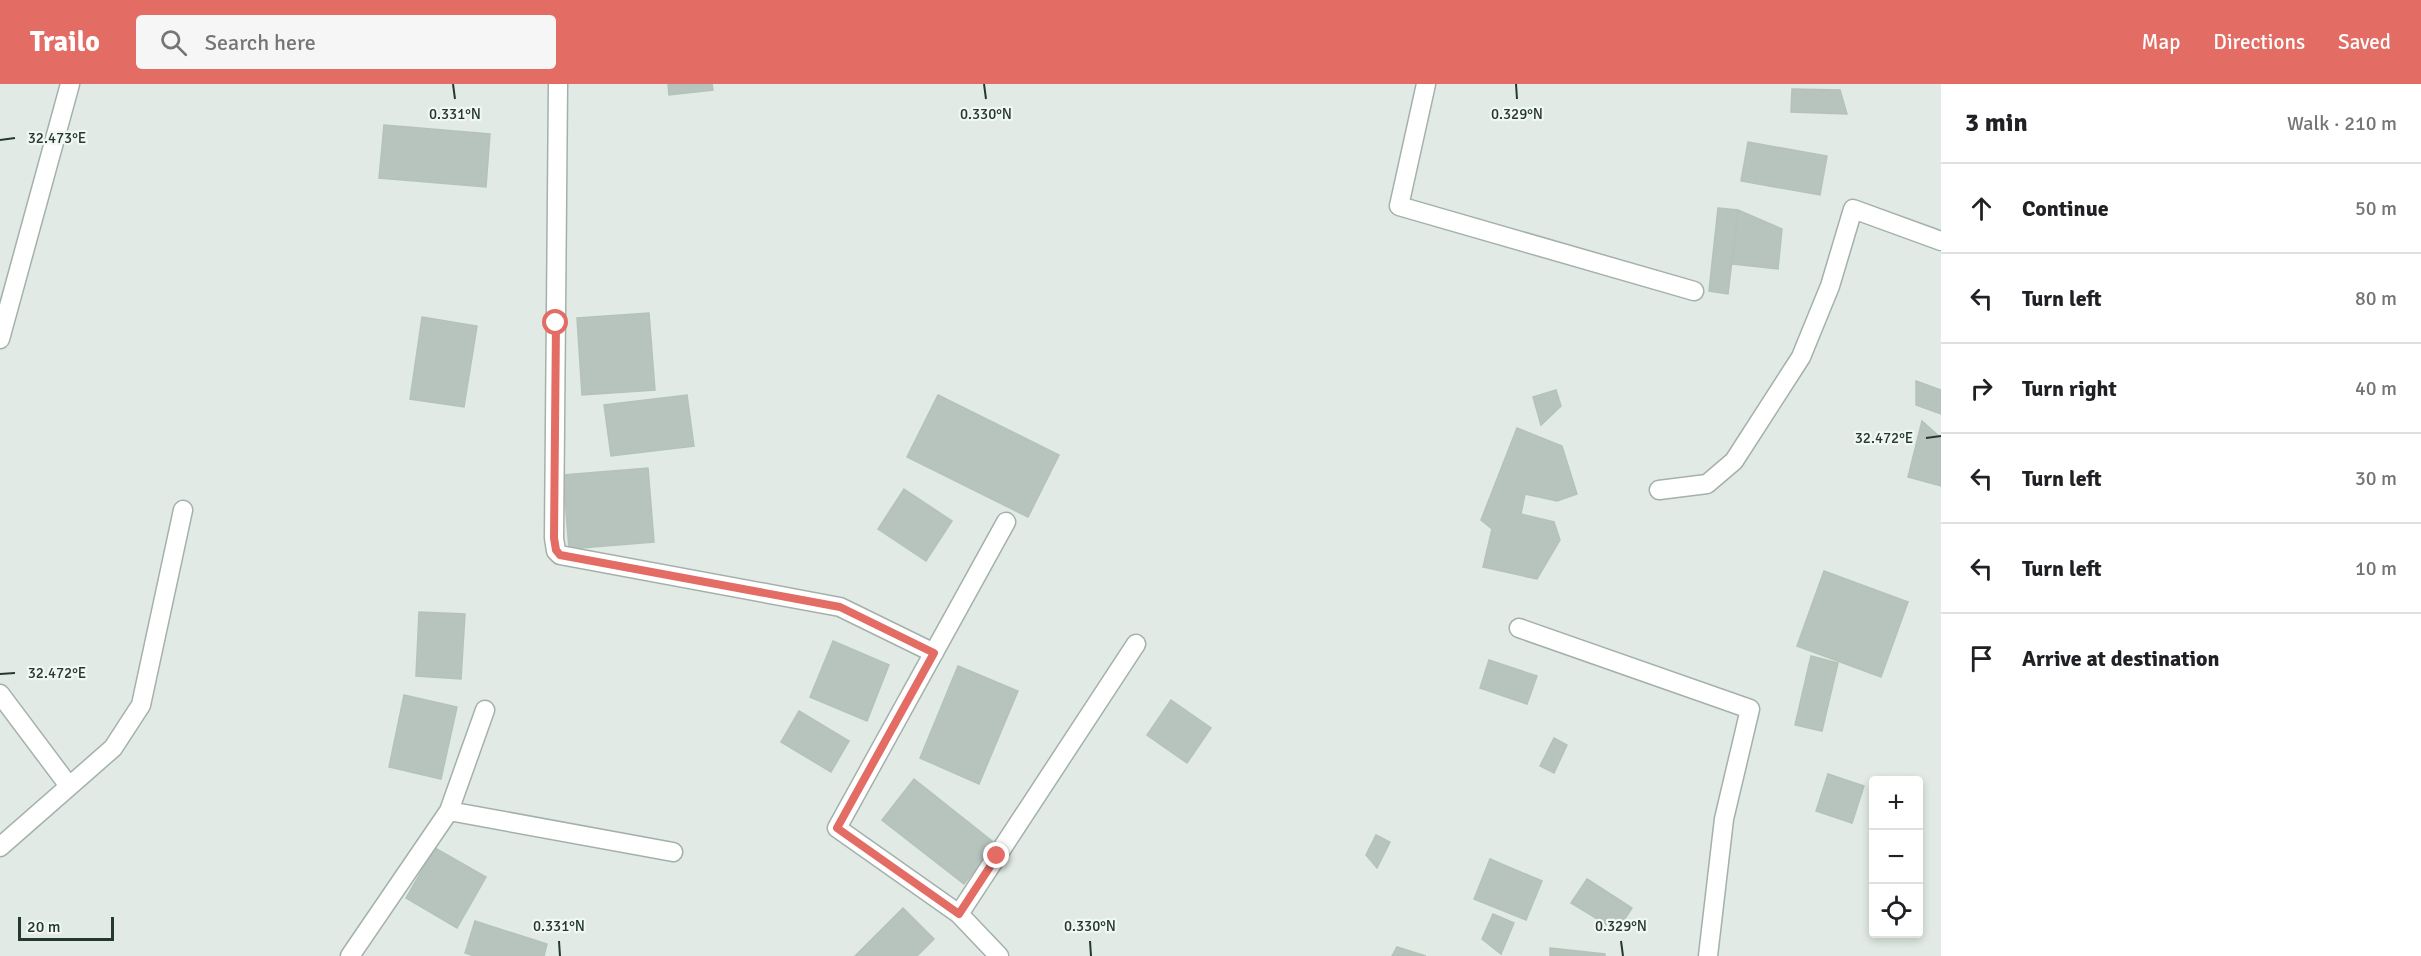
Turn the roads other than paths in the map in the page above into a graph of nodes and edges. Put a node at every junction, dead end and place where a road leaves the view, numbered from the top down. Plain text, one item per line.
1 (70, 84) edge
2 (558, 84) edge
3 (1426, 84) edge
4 (1941, 241) edge
5 (1694, 291) dead end
6 (0, 339) edge
7 (1659, 490) dead end
8 (183, 510) dead end
9 (1006, 522) dead end
10 (1519, 628) dead end
11 (1136, 644) dead end
12 (934, 653) junction
13 (0, 694) edge
14 (485, 710) dead end
15 (69, 786) junction
16 (449, 811) junction
17 (0, 847) edge
18 (673, 852) dead end
19 (959, 914) junction
20 (350, 956) edge
21 (999, 956) edge
22 (1708, 956) edge

1 - 6 street
2 - 12 street
3 - 5 street
4 - 7 street
8 - 15 street
9 - 12 street
10 - 22 street
11 - 19 street
12 - 19 street
13 - 15 street
14 - 16 street
15 - 17 street
16 - 18 street
16 - 20 street
19 - 21 street

